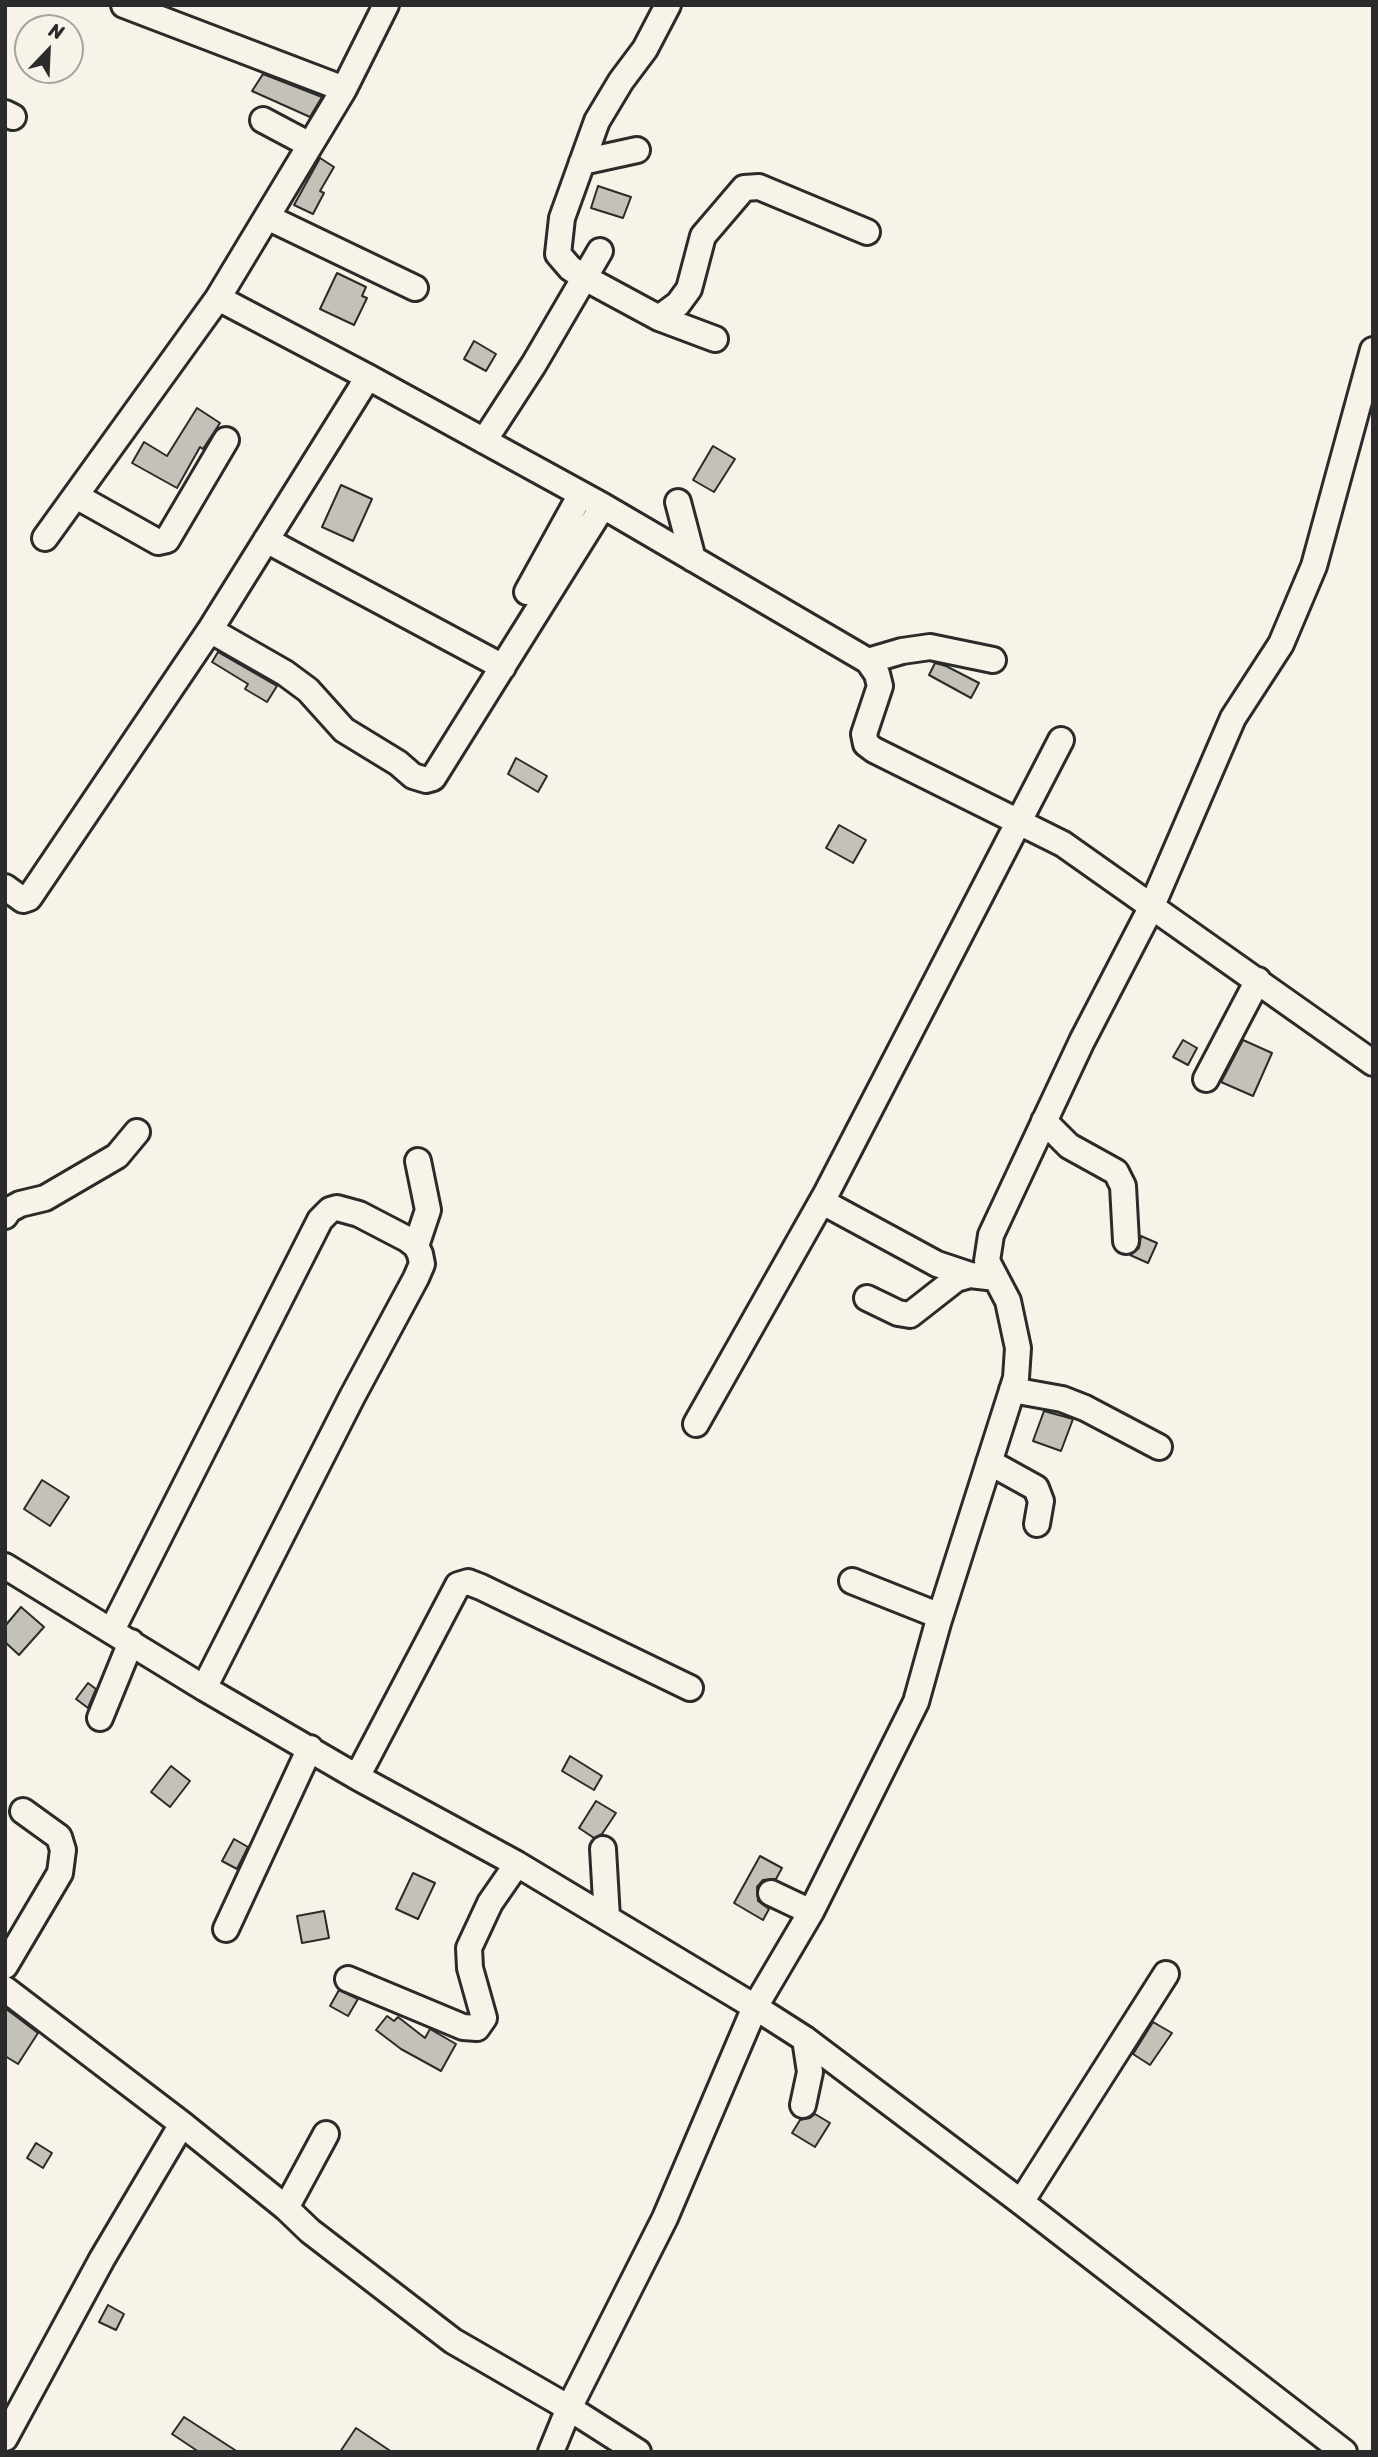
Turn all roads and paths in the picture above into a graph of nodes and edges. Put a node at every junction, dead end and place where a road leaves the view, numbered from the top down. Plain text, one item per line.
1 (124, 5) edge
2 (386, 5) edge
3 (668, 5) edge
4 (344, 89) junction
5 (263, 120) dead end
6 (310, 145) junction
7 (636, 150) dead end
8 (582, 162) junction
9 (267, 217) junction
10 (867, 232) dead end
11 (600, 251) dead end
12 (585, 278) junction
13 (415, 288) dead end
14 (218, 298) junction
15 (659, 317) junction
16 (715, 339) dead end
17 (1373, 350) edge
18 (368, 377) junction
19 (226, 440) dead end
20 (484, 440) junction
21 (581, 494) junction
22 (76, 496) junction
23 (678, 502) dead end
24 (603, 506) junction
25 (45, 538) dead end
26 (266, 541) junction
27 (693, 559) junction
28 (527, 592) dead end
29 (210, 630) junction
30 (993, 660) dead end
31 (868, 661) junction
32 (503, 667) junction
33 (1061, 740) dead end
34 (1018, 822) junction
35 (5, 887) edge
36 (1151, 908) junction
37 (1258, 981) junction
38 (1369, 1053) edge
39 (1206, 1079) dead end
40 (1044, 1121) junction
41 (137, 1132) dead end
42 (418, 1161) dead end
43 (826, 1194) junction
44 (5, 1216) edge
45 (1126, 1241) dead end
46 (416, 1246) junction
47 (970, 1275) junction
48 (996, 1278) junction
49 (867, 1298) dead end
50 (1012, 1390) junction
51 (696, 1424) dead end
52 (1159, 1447) dead end
53 (989, 1462) junction
54 (1037, 1524) dead end
55 (5, 1566) edge
56 (852, 1581) dead end
57 (940, 1616) junction
58 (121, 1636) junction
59 (204, 1688) junction
60 (690, 1688) dead end
61 (100, 1718) dead end
62 (310, 1748) junction
63 (357, 1777) junction
64 (23, 1811) dead end
65 (603, 1849) dead end
66 (517, 1864) junction
67 (771, 1894) dead end
68 (811, 1912) junction
69 (607, 1918) junction
70 (226, 1929) dead end
71 (5, 1966) edge
72 (1166, 1974) dead end
73 (348, 1979) dead end
74 (5, 1989) edge
75 (755, 2007) junction
76 (805, 2039) junction
77 (803, 2105) dead end
78 (181, 2124) junction
79 (326, 2134) dead end
80 (1021, 2202) junction
81 (286, 2208) junction
82 (569, 2408) junction
83 (5, 2438) edge
84 (551, 2452) edge
85 (638, 2452) edge
86 (1345, 2452) edge

1 - 4 street
2 - 4 street
3 - 8 street
4 - 6 street
5 - 6 street
6 - 9 street
7 - 8 street
8 - 12 street
9 - 13 street
9 - 14 street
10 - 15 street
11 - 12 street
12 - 15 street
12 - 20 street
14 - 18 street
14 - 22 street
15 - 16 street
17 - 36 street
18 - 20 street
18 - 26 street
19 - 22 street
20 - 21 street
21 - 24 street
21 - 28 street
22 - 25 street
23 - 27 street
24 - 27 street
24 - 32 street
26 - 29 street
26 - 32 street
27 - 31 street
29 - 32 street
29 - 35 street
30 - 31 street
31 - 34 street
33 - 34 street
34 - 36 street
34 - 43 street
36 - 37 street
36 - 40 street
37 - 38 street
37 - 39 street
40 - 45 street
40 - 48 street
41 - 44 street
42 - 46 street
43 - 47 street
43 - 51 street
46 - 58 street
46 - 59 street
47 - 48 street
47 - 49 street
48 - 50 street
50 - 52 street
50 - 53 street
53 - 54 street
53 - 57 street
55 - 58 street
56 - 57 street
57 - 68 street
58 - 59 street
58 - 61 street
59 - 62 street
60 - 63 street
62 - 63 street
62 - 70 street
63 - 66 street
64 - 71 street
65 - 69 street
66 - 69 street
66 - 73 street
67 - 68 street
68 - 75 street
69 - 75 street
72 - 80 street
74 - 78 street
75 - 76 street
75 - 82 street
76 - 77 street
76 - 80 street
78 - 81 street
78 - 83 street
79 - 81 street
80 - 86 street
81 - 82 street
82 - 84 street
82 - 85 street

